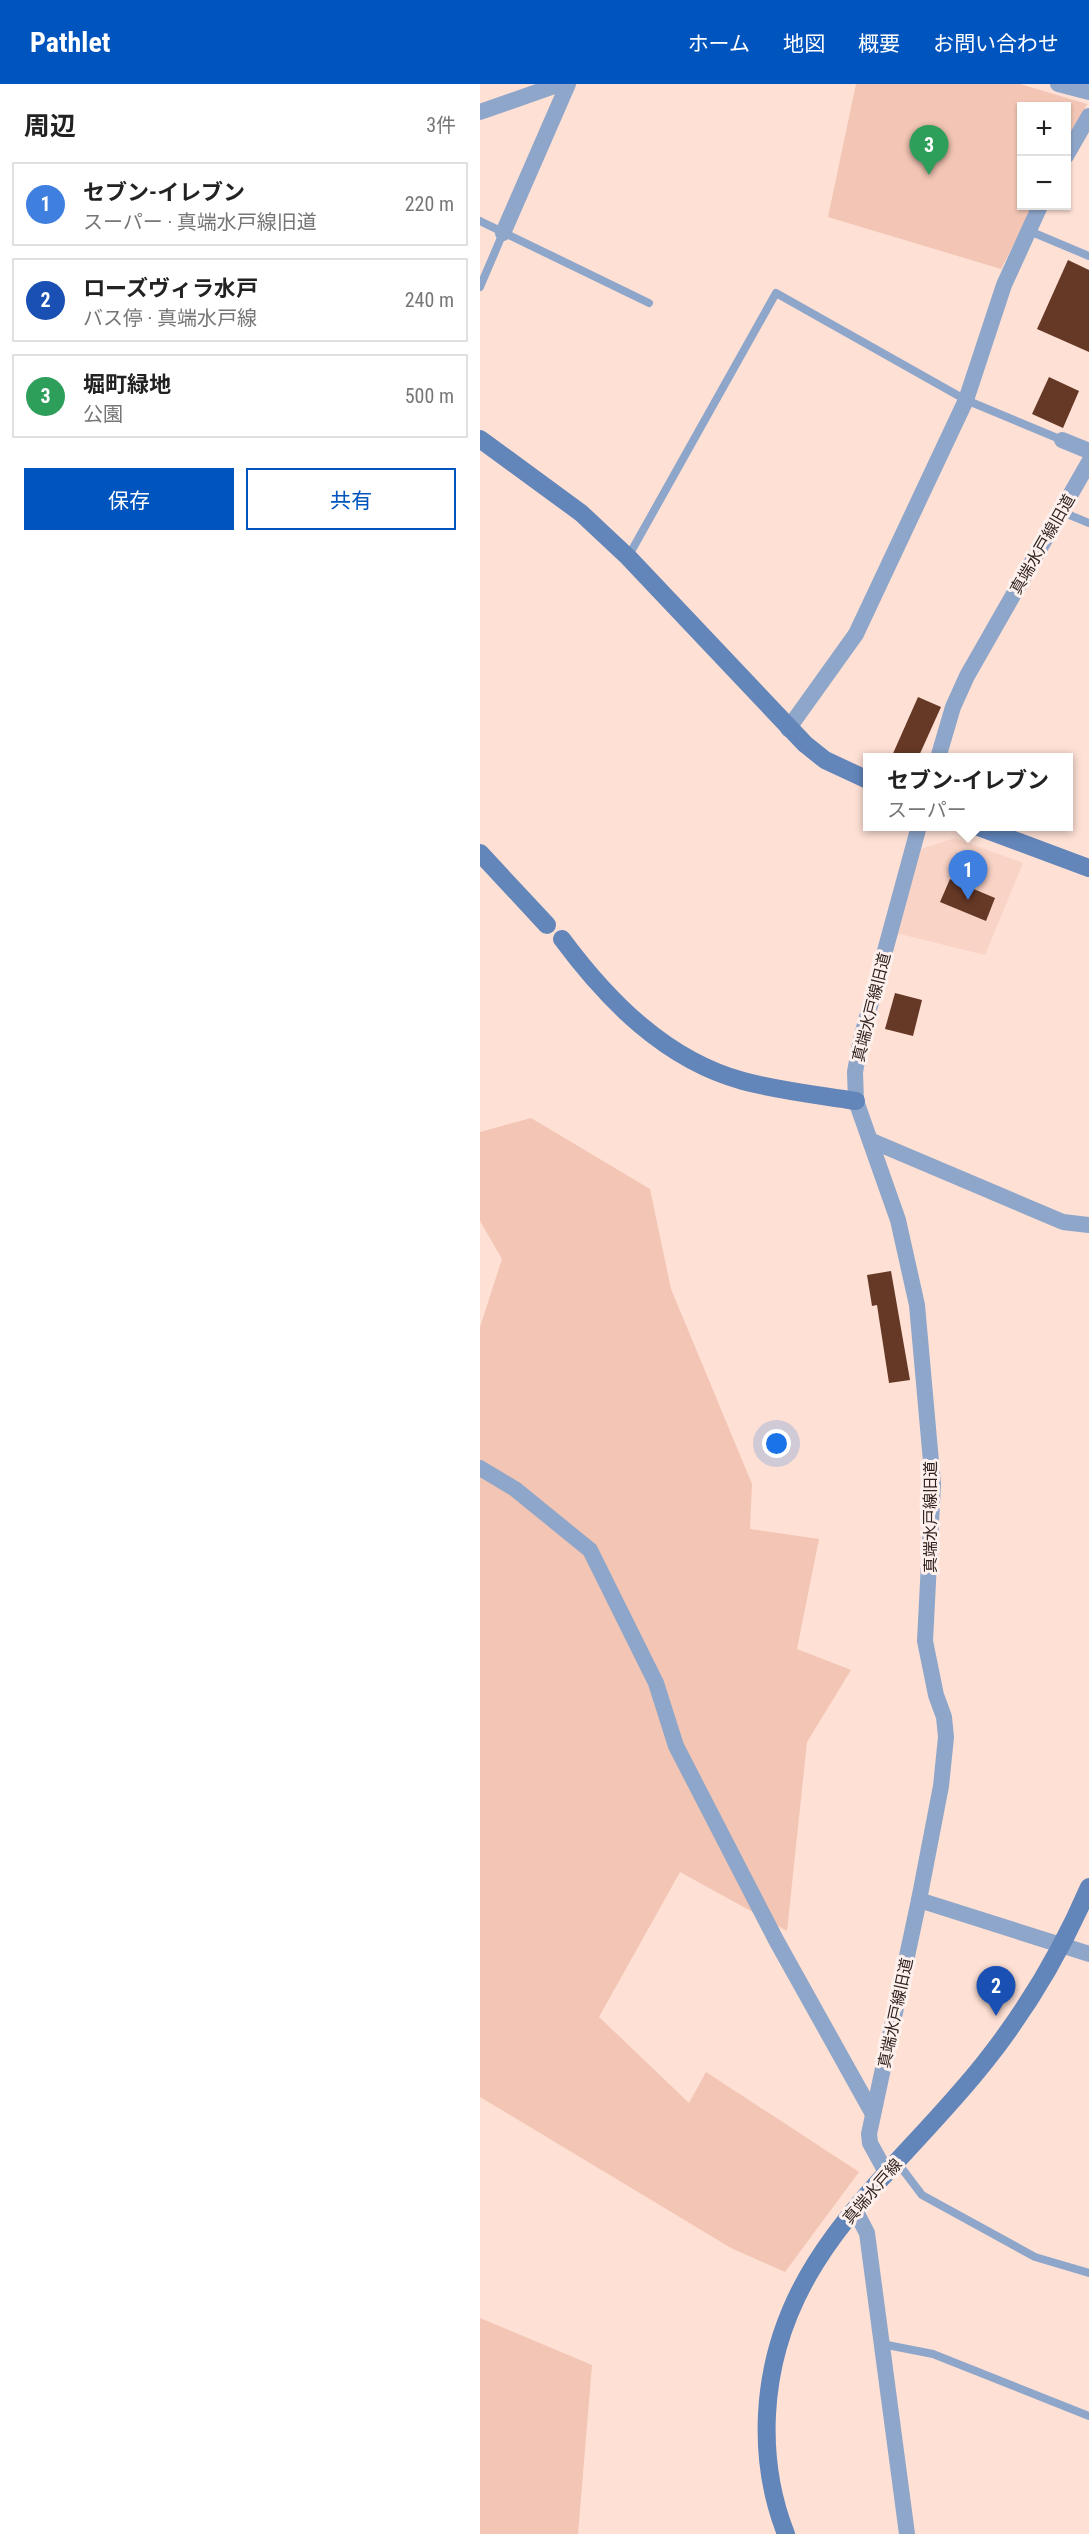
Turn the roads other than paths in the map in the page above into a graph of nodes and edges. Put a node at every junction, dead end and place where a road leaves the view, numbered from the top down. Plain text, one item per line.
1 (560, 84) edge
2 (568, 84) edge
3 (1058, 84) edge
4 (1089, 92) edge
5 (480, 112) edge
6 (1089, 116) edge
7 (1071, 147) edge
8 (1038, 210) edge
9 (480, 220) edge
10 (1027, 230) junction
11 (503, 233) junction
12 (1089, 256) edge
13 (480, 287) edge
14 (650, 303) dead end
15 (966, 400) junction
16 (480, 439) edge
17 (1062, 440) joint
18 (1089, 450) edge
19 (1089, 462) edge
20 (1060, 510) junction
21 (1089, 523) edge
22 (628, 557) junction
23 (788, 729) junction
24 (939, 753) edge
25 (863, 778) edge
26 (918, 831) edge
27 (989, 831) edge
28 (480, 854) edge
29 (1089, 868) edge
30 (547, 925) dead end
31 (562, 939) dead end
32 (856, 1101) junction
33 (872, 1140) junction
34 (1089, 1225) edge
35 (480, 1468) edge
36 (1089, 1887) edge
37 (919, 1900) junction
38 (1061, 1946) junction
39 (1089, 1954) edge
40 (873, 2114) junction
41 (892, 2168) junction
42 (855, 2210) junction
43 (1089, 2273) edge
44 (882, 2344) junction
45 (1089, 2416) edge
46 (786, 2534) edge
47 (906, 2534) edge

1 - 5 street
2 - 11 street
3 - 4 street
6 - 7 street
8 - 10 street
9 - 11 lane
10 - 12 lane
10 - 15 street
11 - 13 lane
11 - 14 lane
15 - 17 lane
15 - 22 lane
15 - 23 street
16 - 22 street
17 - 18 street
19 - 20 street, 真端水戸線旧道
20 - 21 lane
20 - 24 street, 真端水戸線旧道
22 - 23 street
23 - 25 street
26 - 32 street, 真端水戸線旧道
27 - 29 street
28 - 30 street
31 - 32 street
32 - 33 street, 真端水戸線旧道
33 - 34 street
33 - 37 street, 真端水戸線旧道
35 - 40 street
36 - 38 street, 真端水戸線
37 - 38 street
37 - 40 street, 真端水戸線旧道
38 - 39 street
38 - 41 street, 真端水戸線
40 - 41 street, 真端水戸線旧道
41 - 42 street, 真端水戸線
41 - 43 lane
42 - 44 street
42 - 46 street, 真端水戸線
44 - 45 lane
44 - 47 street

